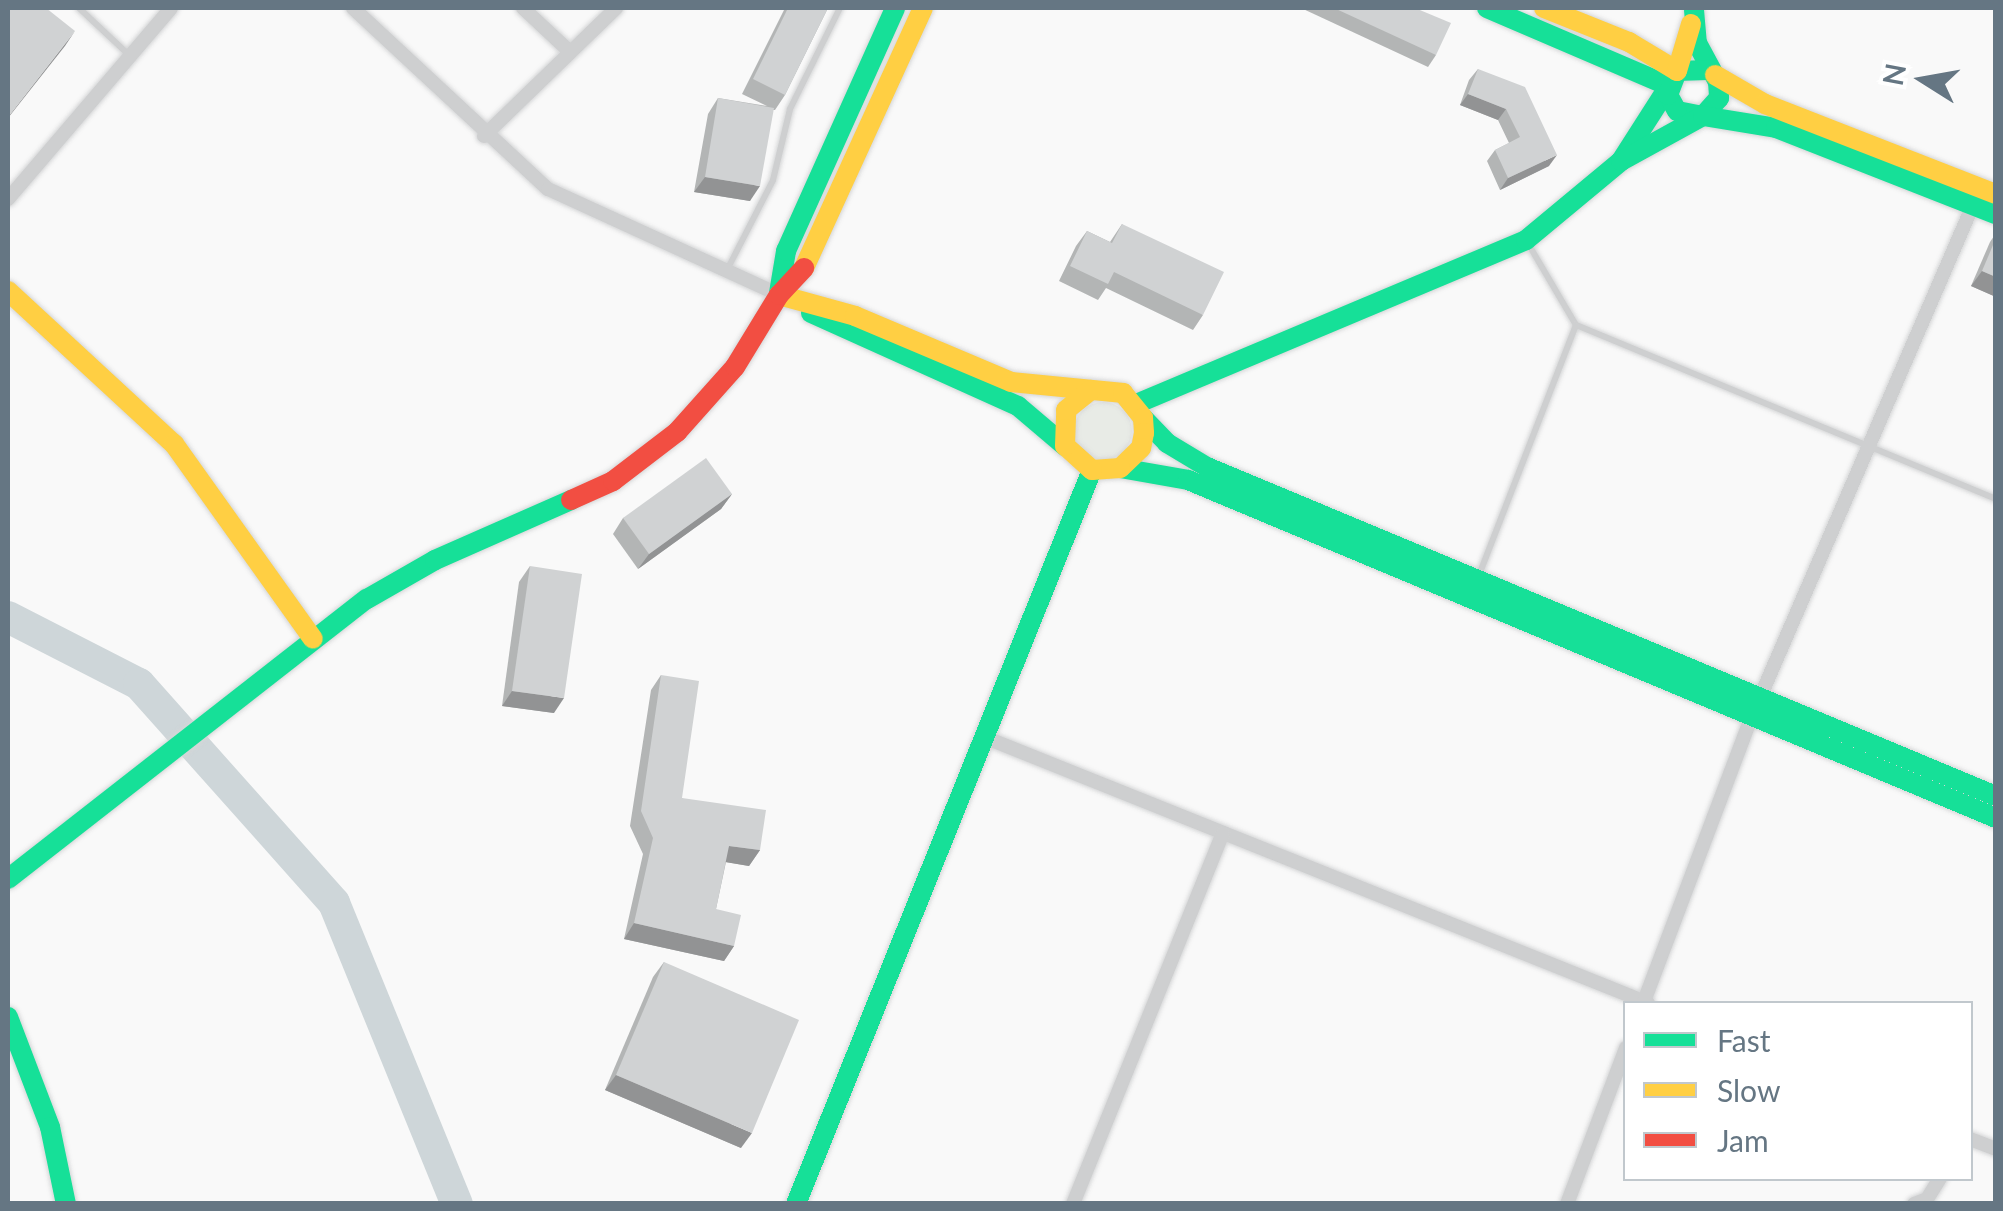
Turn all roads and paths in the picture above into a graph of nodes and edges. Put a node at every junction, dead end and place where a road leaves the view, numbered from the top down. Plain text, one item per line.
1 (79, 8) edge
2 (171, 8) edge
3 (352, 8) edge
4 (524, 8) edge
5 (616, 8) edge
6 (840, 8) edge
7 (895, 8) edge
8 (923, 8) edge
9 (1486, 8) edge
10 (1544, 8) edge
11 (1694, 9) edge
12 (568, 50) junction
13 (128, 54) junction
14 (1711, 72) junction
15 (1673, 79) junction
16 (1703, 116) junction
17 (484, 136) junction
18 (1621, 161) junction
19 (1996, 194) edge
20 (8, 200) edge
21 (1973, 205) junction
22 (1996, 214) edge
23 (1526, 240) junction
24 (726, 273) junction
25 (8, 291) edge
26 (779, 295) junction
27 (1576, 325) junction
28 (1091, 390) junction
29 (1139, 411) junction
30 (1064, 446) junction
31 (1872, 447) junction
32 (1120, 468) junction
33 (1092, 470) junction
34 (1996, 499) edge
35 (1477, 580) junction
36 (313, 639) junction
37 (1756, 707) junction
38 (984, 737) junction
39 (1996, 796) edge
40 (1996, 818) edge
41 (1223, 833) junction
42 (8, 879) edge
43 (1640, 1001) edge
44 (1646, 1001) edge
45 (8, 1018) edge
46 (1623, 1056) edge
47 (1938, 1181) edge
48 (66, 1204) edge
49 (796, 1204) edge
50 (1072, 1204) edge
51 (1567, 1204) edge
52 (1914, 1204) edge

1 - 13 lane
2 - 13 street
3 - 17 street
4 - 12 street
5 - 12 street
6 - 24 lane
7 - 26 main road
8 - 26 main road
9 - 15 main road
10 - 15 main road
11 - 14 main road
11 - 15 main road
12 - 17 street
13 - 20 street
14 - 15 main road
14 - 16 main road
14 - 19 main road
15 - 16 main road
15 - 18 main road
16 - 18 main road
16 - 21 main road
17 - 24 street
18 - 23 main road
21 - 22 main road
21 - 31 street
23 - 27 lane
23 - 29 main road
24 - 26 street
25 - 36 main road
26 - 28 main road
26 - 30 main road
26 - 36 main road
27 - 31 lane
27 - 35 lane
28 - 29 main road
28 - 30 main road
29 - 32 main road
29 - 35 main road
30 - 33 main road
31 - 34 lane
31 - 37 street
32 - 33 main road
32 - 37 main road
33 - 38 main road
35 - 37 main road
36 - 42 main road
37 - 39 main road
37 - 40 main road
37 - 44 street
38 - 41 street
38 - 49 main road
41 - 43 street
41 - 50 street
45 - 48 main road
46 - 51 street
47 - 52 street

